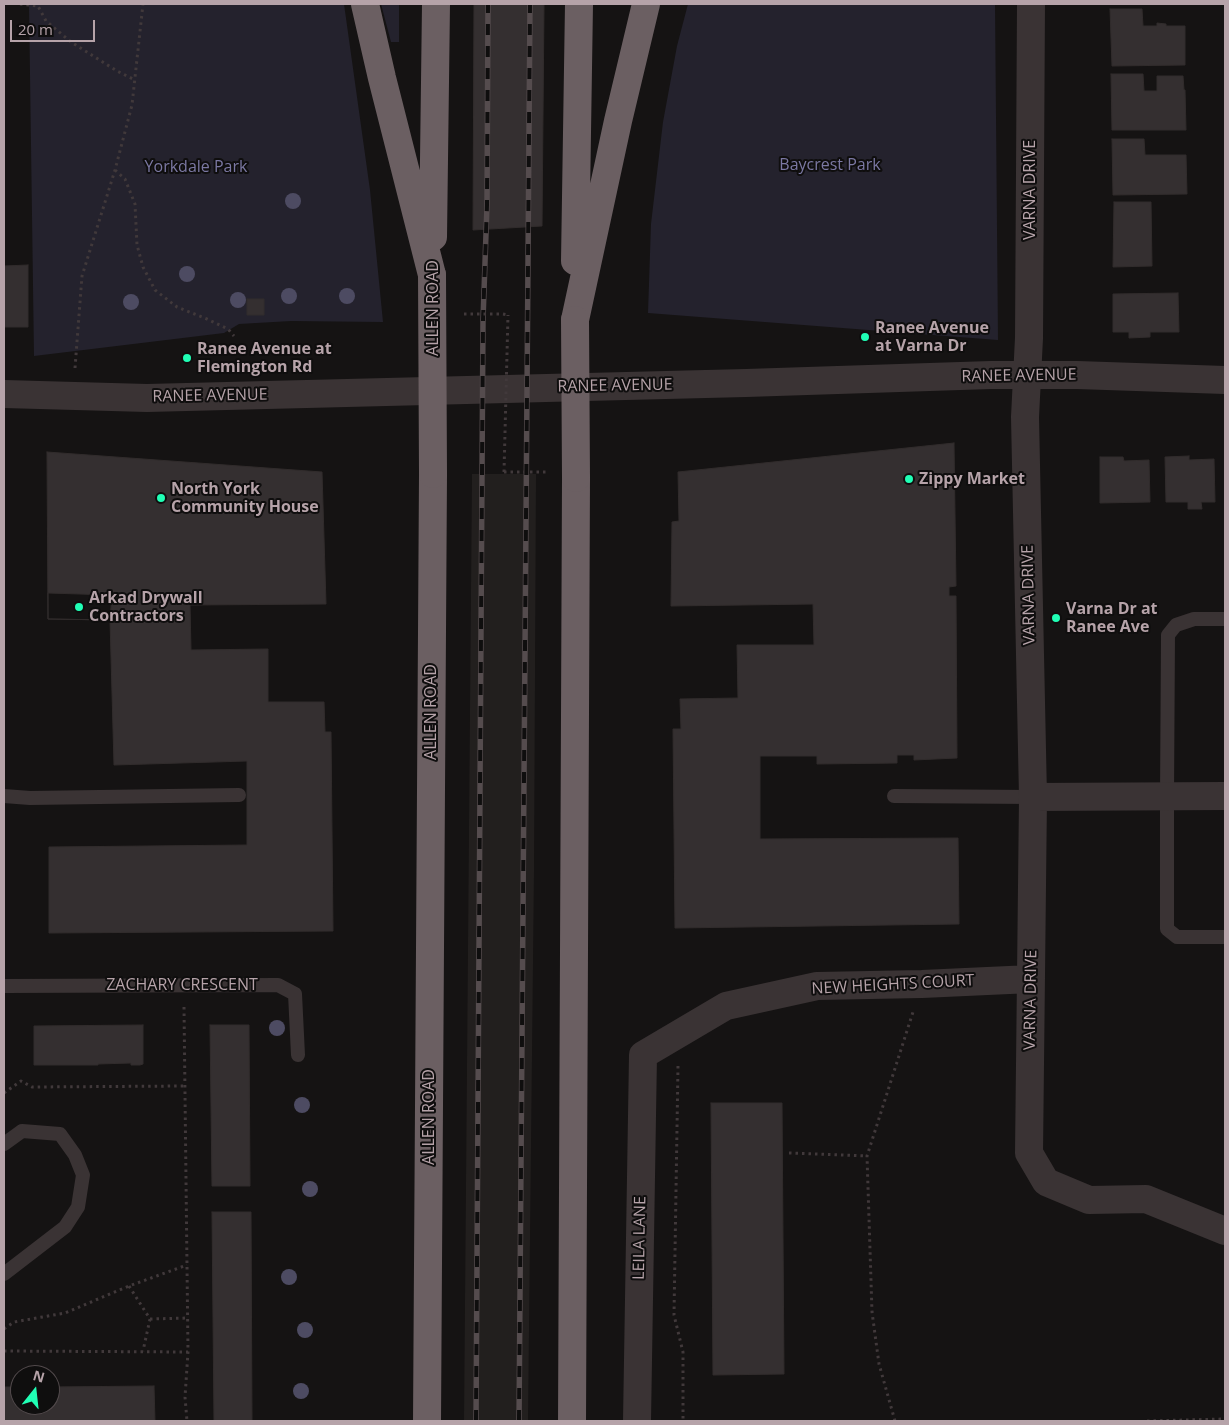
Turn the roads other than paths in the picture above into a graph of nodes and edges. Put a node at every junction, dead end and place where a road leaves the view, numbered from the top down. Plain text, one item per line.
1 (365, 4) edge
2 (436, 4) edge
3 (579, 4) edge
4 (646, 4) edge
5 (1032, 4) edge
6 (432, 275) junction
7 (574, 320) junction
8 (1027, 375) junction
9 (1225, 380) edge
10 (4, 394) edge
11 (1225, 618) edge
12 (239, 795) dead end
13 (4, 796) edge
14 (894, 796) dead end
15 (1167, 796) junction
16 (1225, 796) edge
17 (1033, 797) junction
18 (1225, 937) edge
19 (1032, 979) junction
20 (4, 986) edge
21 (298, 1055) dead end
22 (643, 1055) joint
23 (4, 1144) edge
24 (1225, 1231) edge
25 (4, 1274) edge
26 (427, 1421) edge
27 (572, 1421) edge
28 (637, 1421) edge

1 - 6 highway
2 - 6 highway, ALLEN ROAD
3 - 7 highway
4 - 7 highway
5 - 8 street, VARNA DRIVE
6 - 26 highway, ALLEN ROAD, bridge
7 - 27 highway, bridge
8 - 9 street, RANEE AVENUE
8 - 10 street, RANEE AVENUE
8 - 17 street, VARNA DRIVE
11 - 15 lane
12 - 13 lane
14 - 17 lane
15 - 16 street
15 - 17 street
15 - 18 lane
17 - 19 street, VARNA DRIVE
19 - 22 street, NEW HEIGHTS COURT
19 - 24 street, VARNA DRIVE
20 - 21 lane, ZACHARY CRESCENT
22 - 28 street, LEILA LANE
23 - 25 lane

